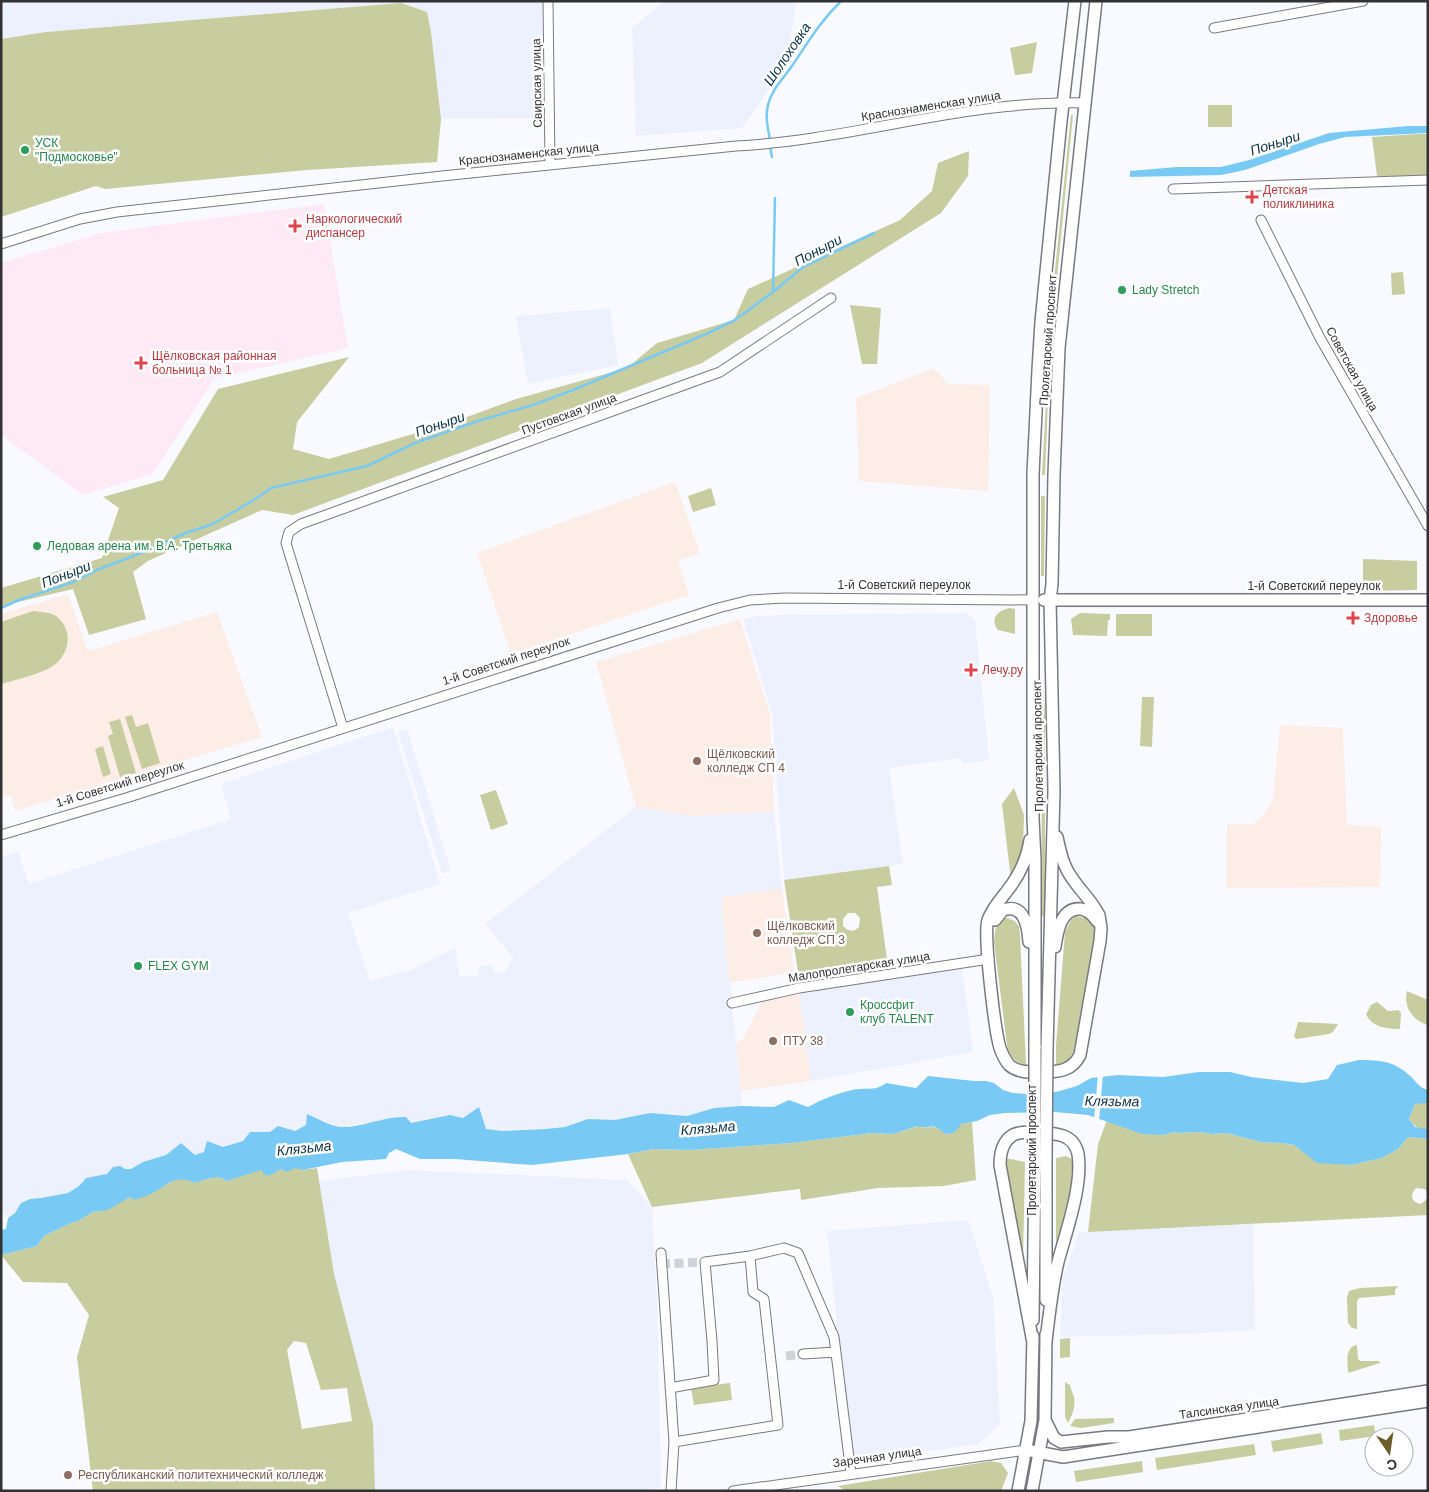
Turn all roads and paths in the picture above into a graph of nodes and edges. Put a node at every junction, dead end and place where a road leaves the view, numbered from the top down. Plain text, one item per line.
1 (548, 1) edge
2 (1075, 1) edge
3 (1096, 1) edge
4 (1363, 1) edge
5 (1214, 28) dead end
6 (1063, 102) junction
7 (1084, 103) junction
8 (550, 165) junction
9 (1428, 180) edge
10 (1174, 189) dead end
11 (1261, 220) dead end
12 (1, 244) edge
13 (831, 298) dead end
14 (1033, 474) junction
15 (1054, 475) junction
16 (1428, 526) edge
17 (1033, 600) junction
18 (1050, 600) junction
19 (1428, 600) edge
20 (343, 728) junction
21 (1053, 817) junction
22 (1033, 819) junction
23 (1, 835) edge
24 (1101, 928) junction
25 (988, 946) junction
26 (989, 959) junction
27 (732, 1003) dead end
28 (1047, 1026) junction
29 (1035, 1027) junction
30 (1041, 1048) junction
31 (1040, 1157) junction
32 (661, 1253) dead end
33 (750, 1256) junction
34 (1046, 1341) junction
35 (1033, 1343) junction
36 (836, 1352) junction
37 (803, 1354) tunnel mouth
38 (670, 1388) junction
39 (1428, 1391) edge
40 (1428, 1401) edge
41 (1045, 1420) junction
42 (674, 1442) junction
43 (1026, 1450) junction
44 (1040, 1452) junction
45 (851, 1474) junction
46 (671, 1491) edge
47 (733, 1491) edge
48 (1018, 1491) edge
49 (1032, 1491) edge

1 - 8 street, Свирская улица
2 - 6 main road, Пролетарский проспект
3 - 7 main road, Пролетарский проспект
4 - 5 street
6 - 7 street, Краснознаменская улица
6 - 8 street, Краснознаменская улица
6 - 14 main road, Пролетарский проспект
7 - 15 main road, Пролетарский проспект
8 - 12 street, Краснознаменская улица
9 - 10 street
11 - 16 street, Советская улица
13 - 20 street, Пустовская улица
14 - 15 main road
14 - 17 main road, Пролетарский проспект
15 - 18 main road, Пролетарский проспект
17 - 18 main road, 1-й Советский переулок
17 - 20 street, 1-й Советский переулок
17 - 22 main road, Пролетарский проспект
18 - 19 main road, 1-й Советский переулок
18 - 21 main road, Пролетарский проспект
20 - 23 street, 1-й Советский переулок
21 - 24 main road
21 - 28 main road, Пролетарский проспект
22 - 25 main road
22 - 29 main road, Пролетарский проспект
24 - 26 main road
24 - 28 main road
25 - 26 main road
25 - 29 main road
26 - 27 street, Малопролетарская улица
28 - 30 main road, Пролетарский проспект
29 - 30 main road, Пролетарский проспект
30 - 31 main road, Пролетарский проспект, bridge
31 - 34 main road, Пролетарский проспект
31 - 35 main road, Пролетарский проспект
32 - 38 street
33 - 36 street
33 - 38 street
33 - 42 street
34 - 35 main road
34 - 41 main road, Пролетарский проспект
35 - 43 main road, Пролетарский проспект
36 - 37 street
36 - 45 street
38 - 42 street
39 - 41 main road, Талсинская улица
40 - 44 main road, Талсинская улица
41 - 44 main road, Пролетарский проспект
42 - 46 street
43 - 44 main road, Талсинская улица
43 - 45 street, Заречная улица
43 - 48 main road, Пролетарский проспект
44 - 49 main road, Пролетарский проспект
45 - 47 street, Заречная улица

